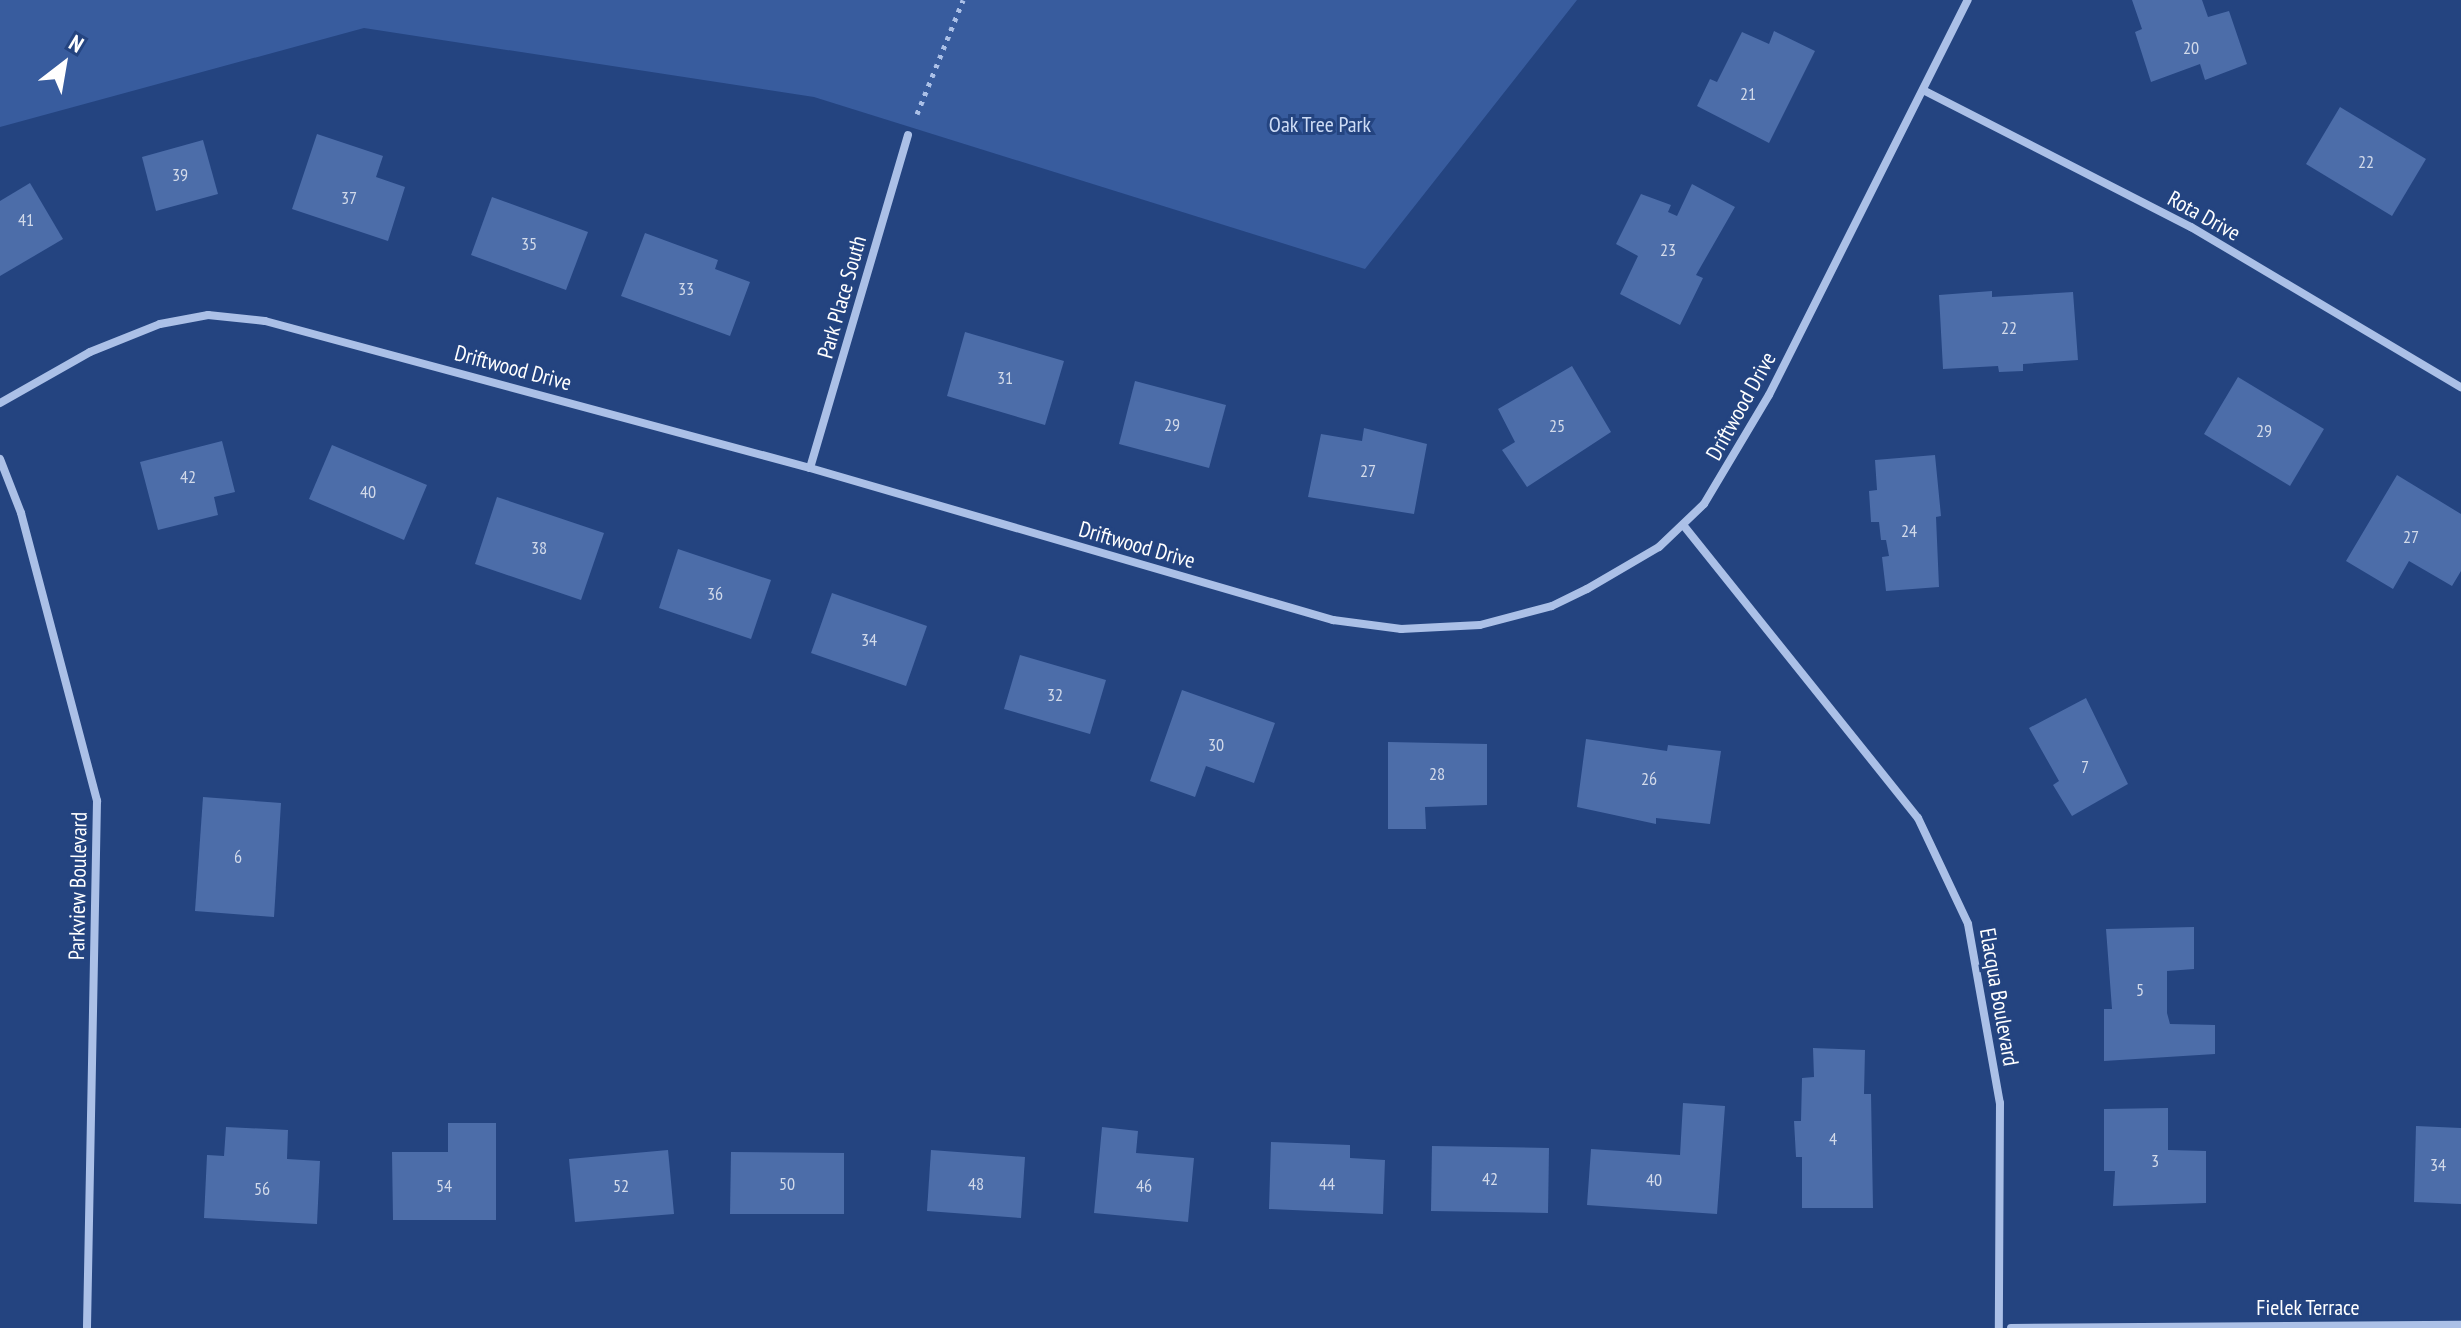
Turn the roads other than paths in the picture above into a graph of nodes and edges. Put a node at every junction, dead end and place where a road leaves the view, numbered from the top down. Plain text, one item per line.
1 (1968, 0) edge
2 (1923, 90) junction
3 (908, 135) road end
4 (2461, 387) edge
5 (0, 403) edge
6 (0, 459) edge
7 (810, 468) junction
8 (1684, 526) junction
9 (2461, 1325) edge
10 (87, 1328) edge
11 (1999, 1328) edge
12 (2011, 1328) edge

1 - 2 street, Driftwood Drive
2 - 4 street, Rota Drive
2 - 8 street, Driftwood Drive
3 - 7 street, Park Place South
5 - 7 street, Driftwood Drive
6 - 10 street, Parkview Boulevard
7 - 8 street, Driftwood Drive
8 - 11 street, Elacqua Boulevard
9 - 12 street, Fielek Terrace

